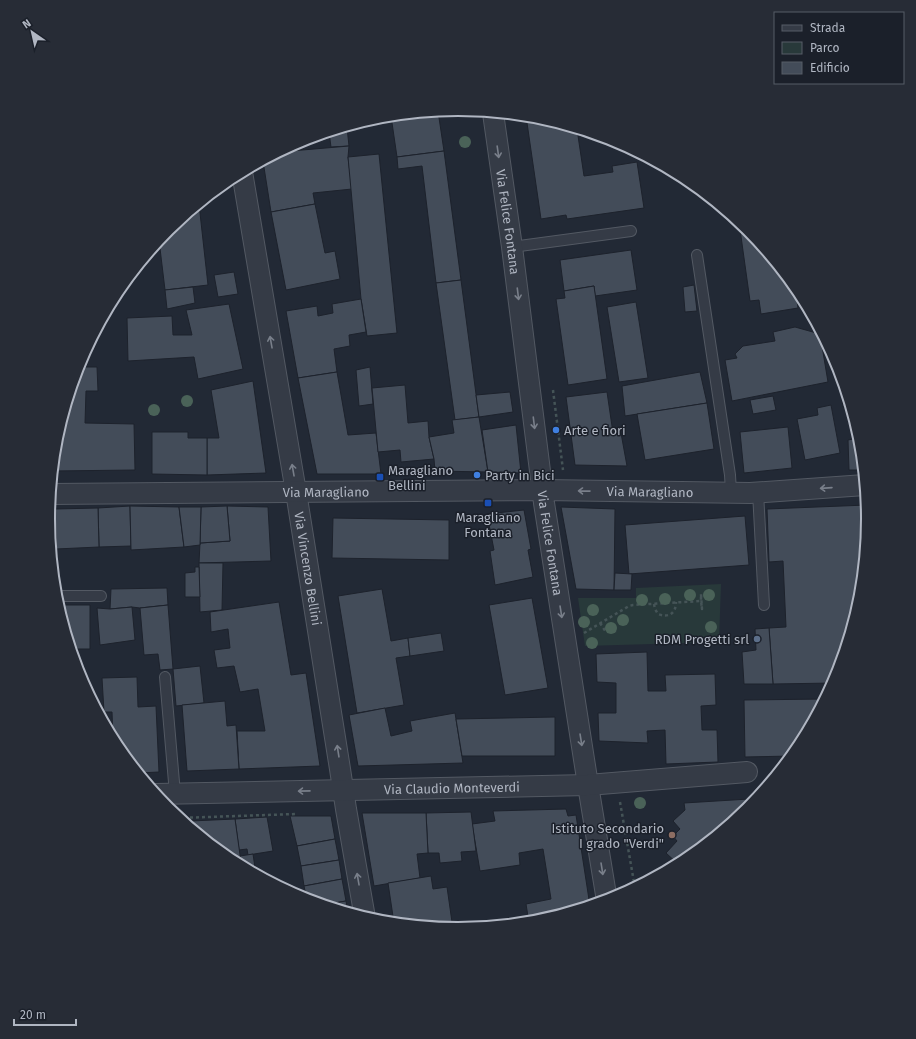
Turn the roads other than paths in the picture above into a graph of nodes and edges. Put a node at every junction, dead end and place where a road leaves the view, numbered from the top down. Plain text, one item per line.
1 (494, 118) edge
2 (243, 178) edge
3 (630, 231) dead end
4 (512, 247) junction
5 (697, 255) dead end
6 (859, 485) edge
7 (543, 490) junction
8 (296, 492) junction
9 (731, 492) junction
10 (758, 492) junction
11 (56, 494) edge
12 (63, 596) edge
13 (101, 596) dead end
14 (764, 604) dead end
15 (165, 677) dead end
16 (747, 772) dead end
17 (588, 785) junction
18 (343, 790) junction
19 (165, 794) edge
20 (606, 894) edge
21 (364, 911) edge

1 -> 4 street, Via Felice Fontana
8 -> 2 street, Via Vincenzo Bellini
3 - 4 lane
4 -> 7 street, Via Felice Fontana
5 - 9 lane
6 -> 10 street, Via Maragliano
7 - 8 street, Via Maragliano
9 -> 7 street, Via Maragliano
7 -> 17 street, Via Felice Fontana
8 - 11 street, Via Maragliano
18 -> 8 street, Via Vincenzo Bellini
9 - 10 street, Via Maragliano
10 - 14 lane
12 - 13 lane
15 - 19 lane
16 - 17 street, Via Claudio Monteverdi
17 - 18 street, Via Claudio Monteverdi
17 -> 20 street, Via Felice Fontana
18 -> 19 street, Via Claudio Monteverdi
21 -> 18 street, Via Vincenzo Bellini

